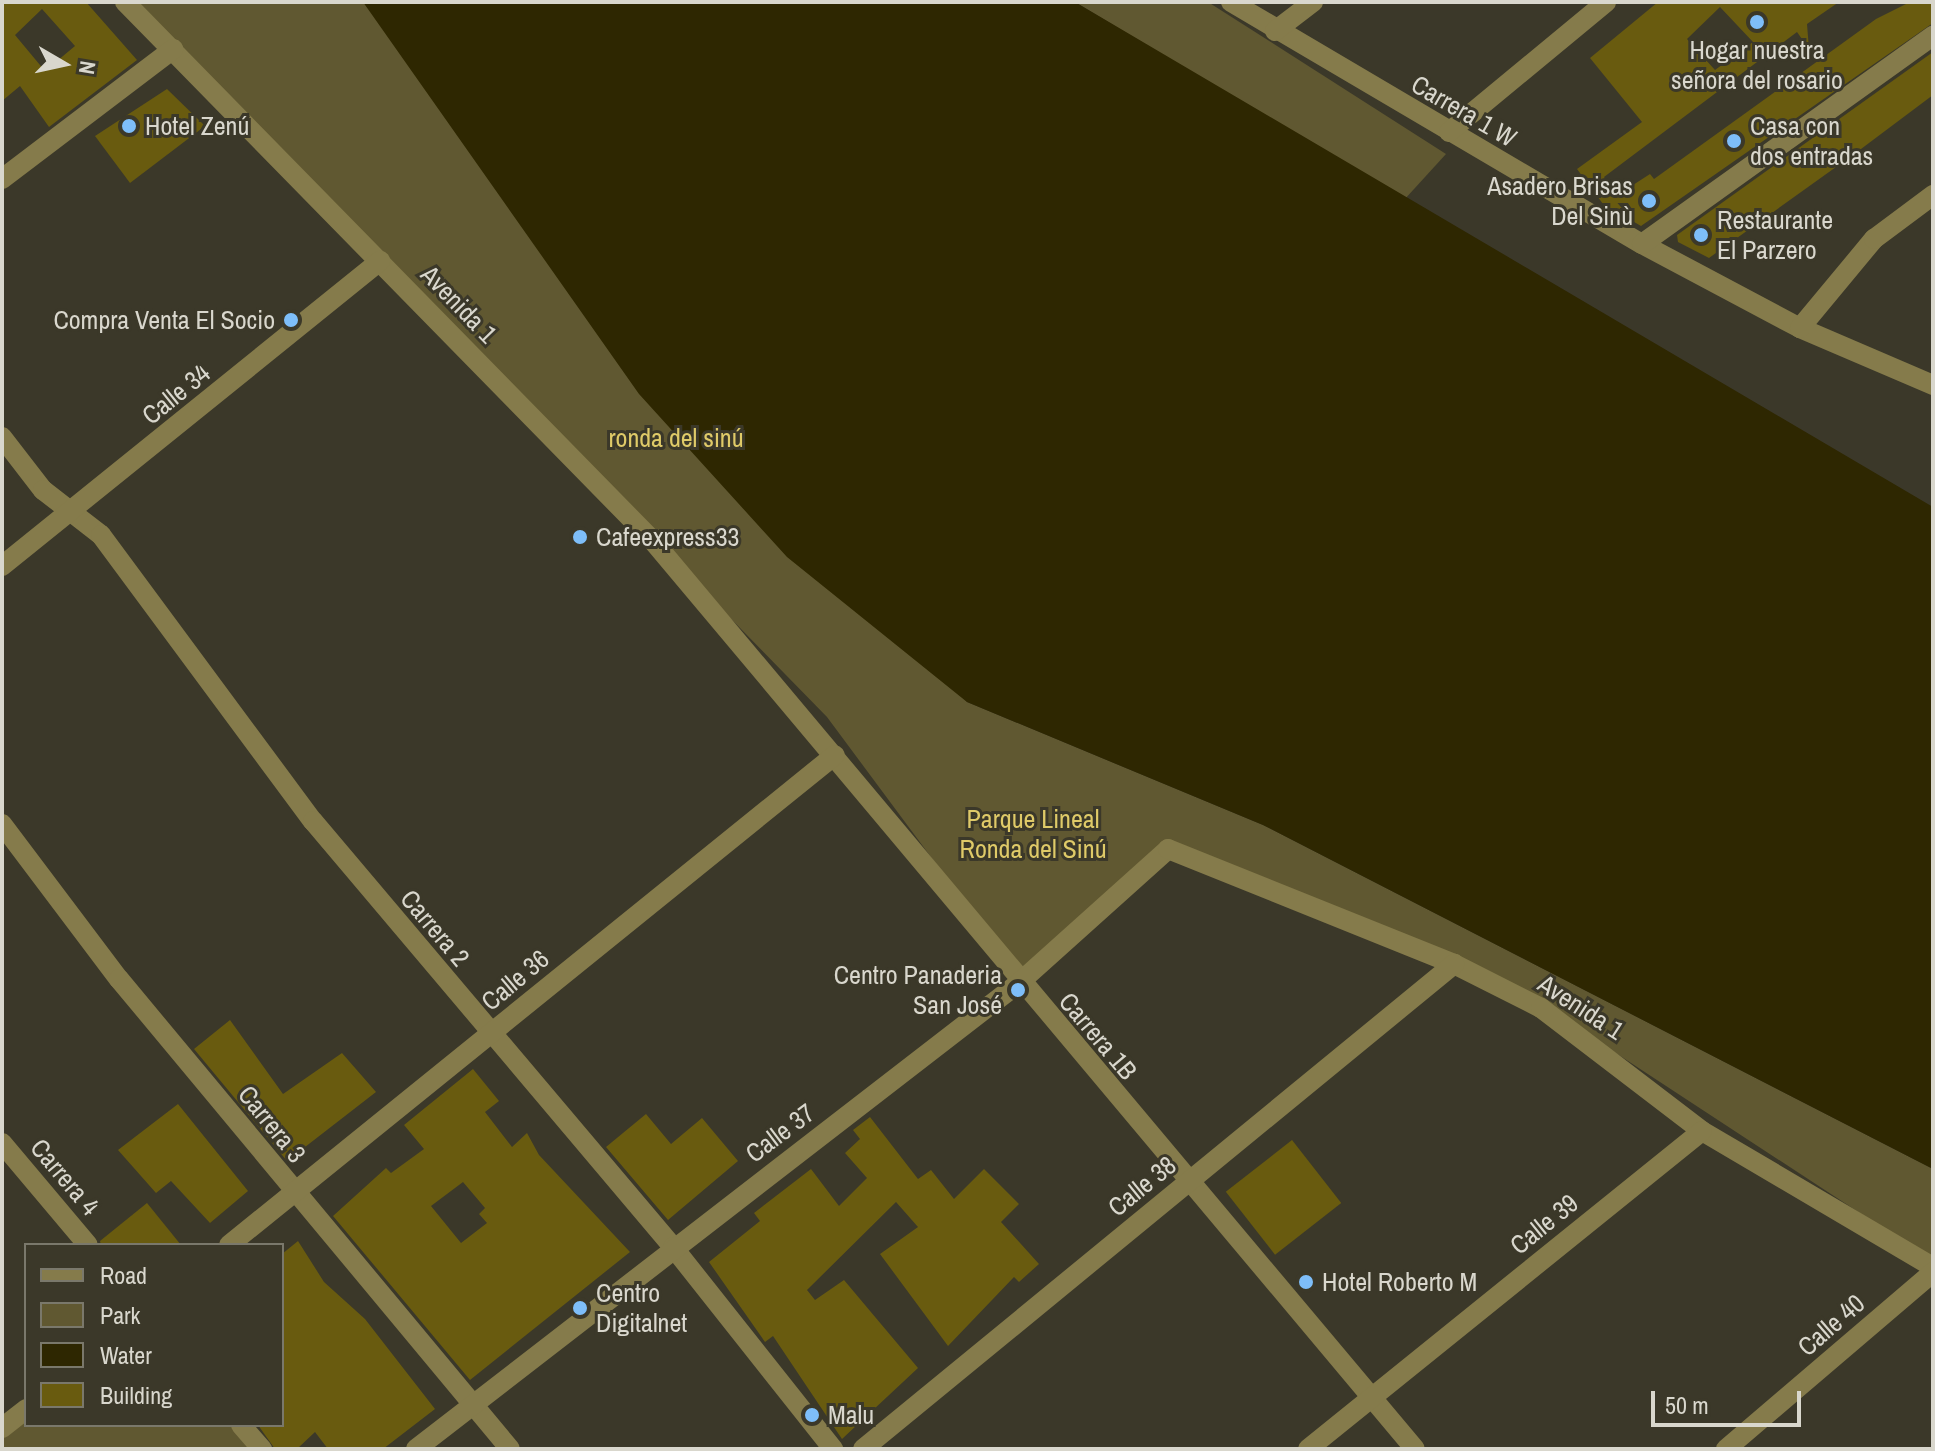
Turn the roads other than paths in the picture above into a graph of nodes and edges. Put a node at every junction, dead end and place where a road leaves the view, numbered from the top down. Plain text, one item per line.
1 (125, 2) edge
2 (1231, 2) edge
3 (1313, 2) edge
4 (1606, 2) edge
5 (1275, 31) junction
6 (1933, 36) edge
7 (173, 49) junction
8 (1449, 132) junction
9 (2, 179) edge
10 (1933, 195) edge
11 (1642, 244) junction
12 (380, 261) junction
13 (1800, 328) junction
14 (1933, 385) edge
15 (2, 437) edge
16 (73, 512) junction
17 (2, 566) edge
18 (745, 652) joint
19 (835, 755) junction
20 (2, 824) edge
21 (1168, 849) joint
22 (1454, 964) junction
23 (1020, 982) junction
24 (490, 1036) junction
25 (1702, 1131) junction
26 (2, 1143) edge
27 (1186, 1184) junction
28 (294, 1192) junction
29 (86, 1243) edge
30 (231, 1243) edge
31 (673, 1247) junction
32 (1933, 1270) edge
33 (1371, 1398) junction
34 (471, 1404) junction
35 (24, 1411) edge
36 (243, 1427) edge
37 (2, 1428) edge
38 (262, 1449) edge
39 (416, 1449) edge
40 (510, 1449) edge
41 (833, 1449) edge
42 (863, 1449) edge
43 (1308, 1449) edge
44 (1415, 1449) edge
45 (1726, 1449) edge

1 - 7 street, Avenida 1
2 - 5 street, Carrera 1 W
3 - 5 street
4 - 8 street
5 - 8 street, Carrera 1 W
6 - 11 street
7 - 9 street
7 - 12 street, Avenida 1
8 - 11 street, Carrera 1 W
10 - 13 street
11 - 13 street, Carrera 1 W
12 - 16 street, Calle 34
12 - 18 street, Avenida 1
13 - 14 street, Carrera 1 W
15 - 16 street, Carrera 2
16 - 17 street, Calle 34
16 - 24 street, Carrera 2
18 - 19 street, Carrera 1B
19 - 23 street, Carrera 1B
19 - 24 street, Calle 36
20 - 28 street, Carrera 3
21 - 22 street, Avenida 1
21 - 23 street, Calle 37
22 - 25 street, Avenida 1
22 - 27 street, Calle 38
23 - 27 street, Carrera 1B
23 - 31 street, Calle 37
24 - 28 street, Calle 36
24 - 31 street, Carrera 2
25 - 32 street, Avenida 1
25 - 33 street, Calle 39
26 - 29 street, Carrera 4
27 - 33 street, Carrera 1B
27 - 42 street, Calle 38
28 - 30 street, Calle 36
28 - 34 street, Carrera 3
31 - 34 street, Calle 37
31 - 41 street, Carrera 2
32 - 45 street, Calle 40
33 - 43 street, Calle 39
33 - 44 street, Carrera 1B
34 - 39 street, Calle 37
34 - 40 street, Carrera 3
35 - 37 street
36 - 38 street

